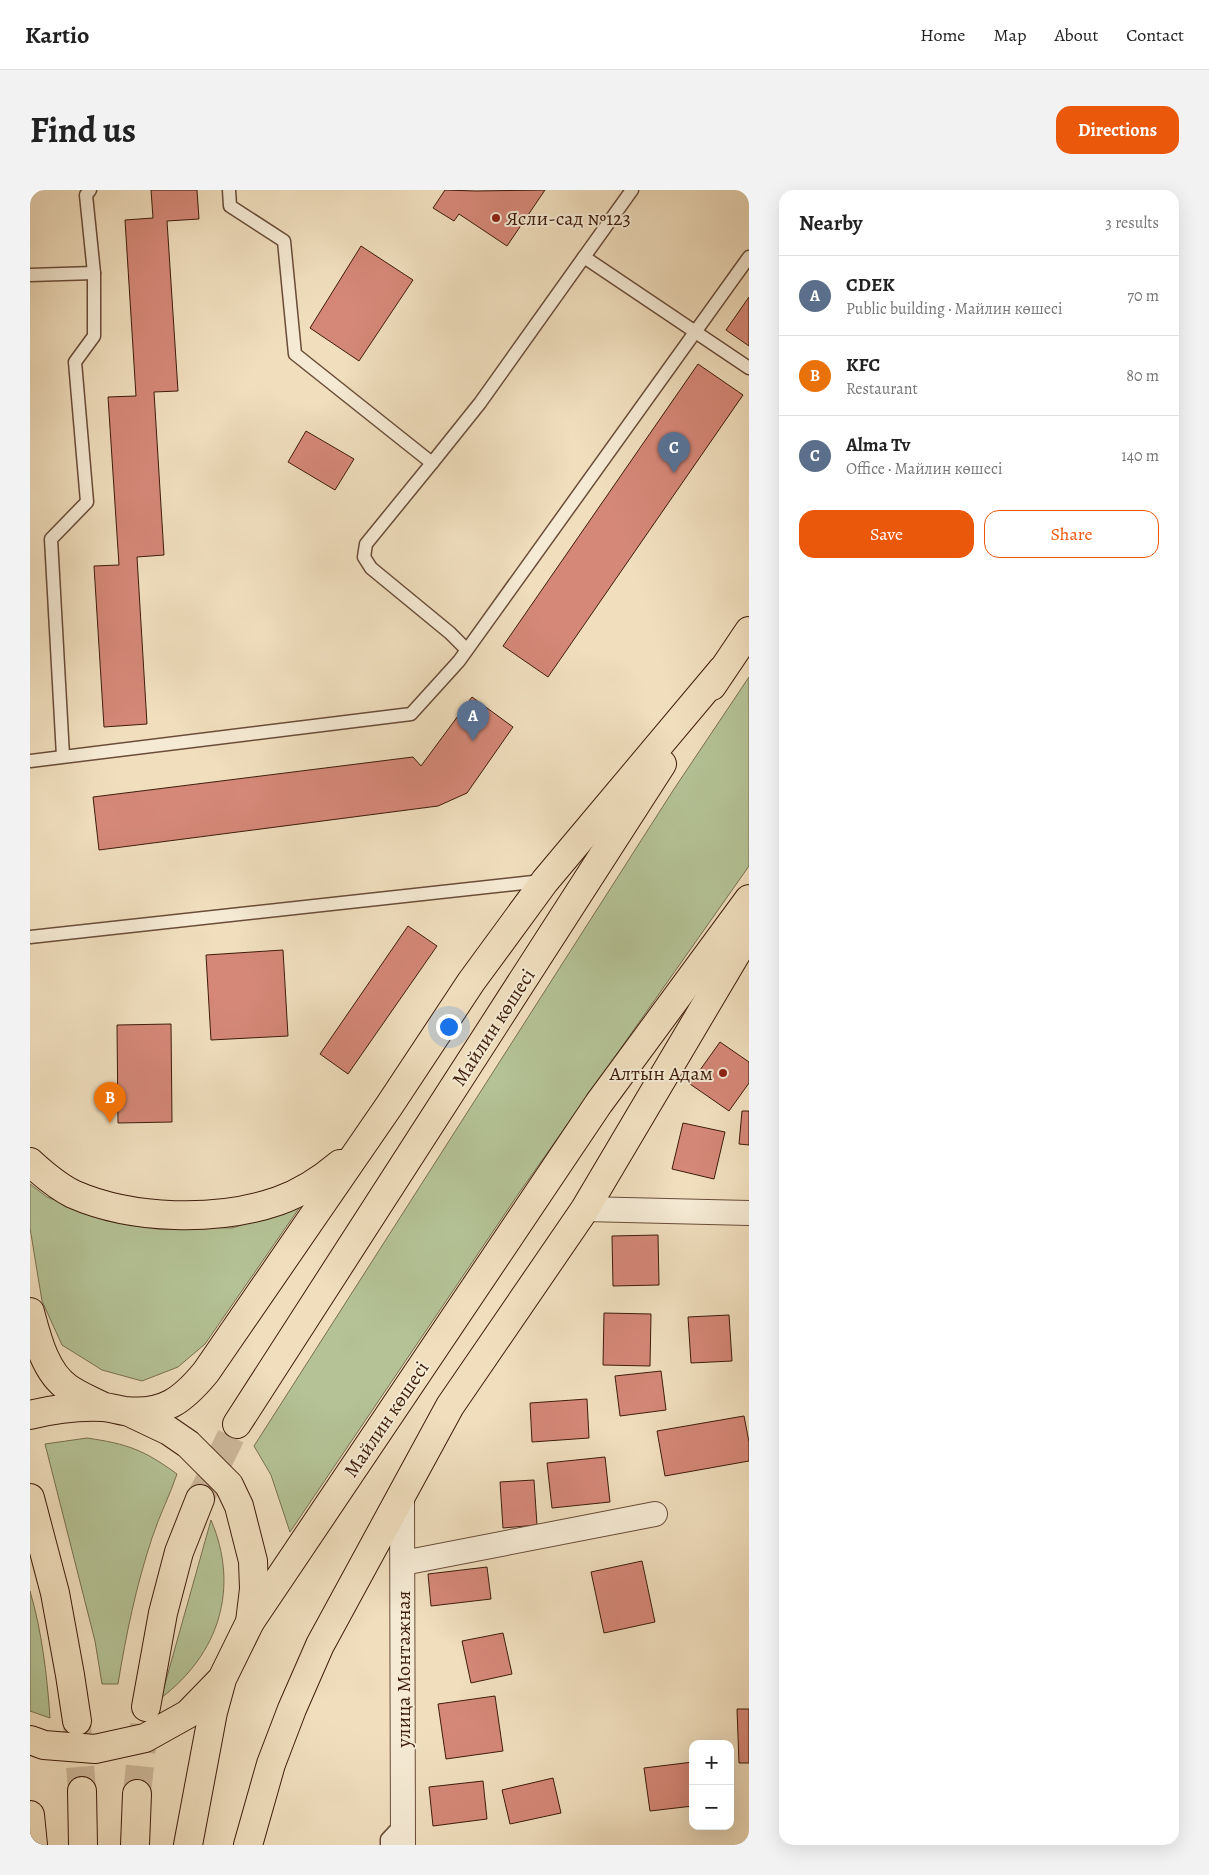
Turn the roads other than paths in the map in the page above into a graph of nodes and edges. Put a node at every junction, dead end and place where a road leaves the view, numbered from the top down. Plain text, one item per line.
1 (90, 190) edge
2 (229, 190) edge
3 (632, 190) edge
4 (584, 256) junction
5 (749, 257) edge
6 (94, 273) junction
7 (30, 276) edge
8 (696, 332) junction
9 (749, 368) edge
10 (432, 463) junction
11 (749, 631) edge
12 (466, 649) junction
13 (722, 670) junction
14 (63, 756) junction
15 (30, 760) edge
16 (544, 881) junction
17 (749, 899) edge
18 (749, 932) edge
19 (30, 937) edge
20 (360, 1148) junction
21 (30, 1162) edge
22 (585, 1210) junction
23 (749, 1213) edge
24 (30, 1312) edge
25 (115, 1409) junction
26 (30, 1415) edge
27 (237, 1424) tunnel mouth
28 (402, 1493) junction
29 (30, 1498) edge
30 (200, 1499) tunnel mouth
31 (655, 1514) dead end
32 (403, 1563) junction
33 (250, 1622) junction
34 (222, 1679) junction
35 (146, 1706) tunnel mouth
36 (77, 1721) tunnel mouth
37 (30, 1740) edge
38 (82, 1791) tunnel mouth
39 (137, 1794) tunnel mouth
40 (30, 1815) edge
41 (403, 1834) edge
42 (33, 1845) edge
43 (83, 1845) edge
44 (135, 1845) edge
45 (188, 1845) edge
46 (248, 1845) edge
47 (386, 1845) edge

1 - 6 lane
2 - 10 lane
3 - 4 lane
4 - 8 lane
4 - 10 lane
5 - 8 lane
6 - 7 lane
6 - 14 lane
8 - 9 lane
8 - 12 lane
10 - 12 lane
11 - 13 main road, Майлин көшесі
12 - 14 lane
13 - 16 main road
13 - 27 main road, Майлин көшесі
14 - 15 lane
16 - 19 lane
16 - 20 main road
17 - 33 main road, Майлин көшесі
18 - 22 main road
20 - 21 main road
20 - 25 main road
22 - 23 street
22 - 28 main road
24 - 25 main road
25 - 26 main road
25 - 33 main road
28 - 32 street, улица Монтажная
28 - 46 main road
29 - 36 main road
30 - 35 main road
31 - 32 street
32 - 41 street, улица Монтажная
33 - 34 main road
34 - 37 main road
34 - 45 main road
38 - 43 main road
39 - 44 main road
40 - 42 main road
41 - 47 lane

